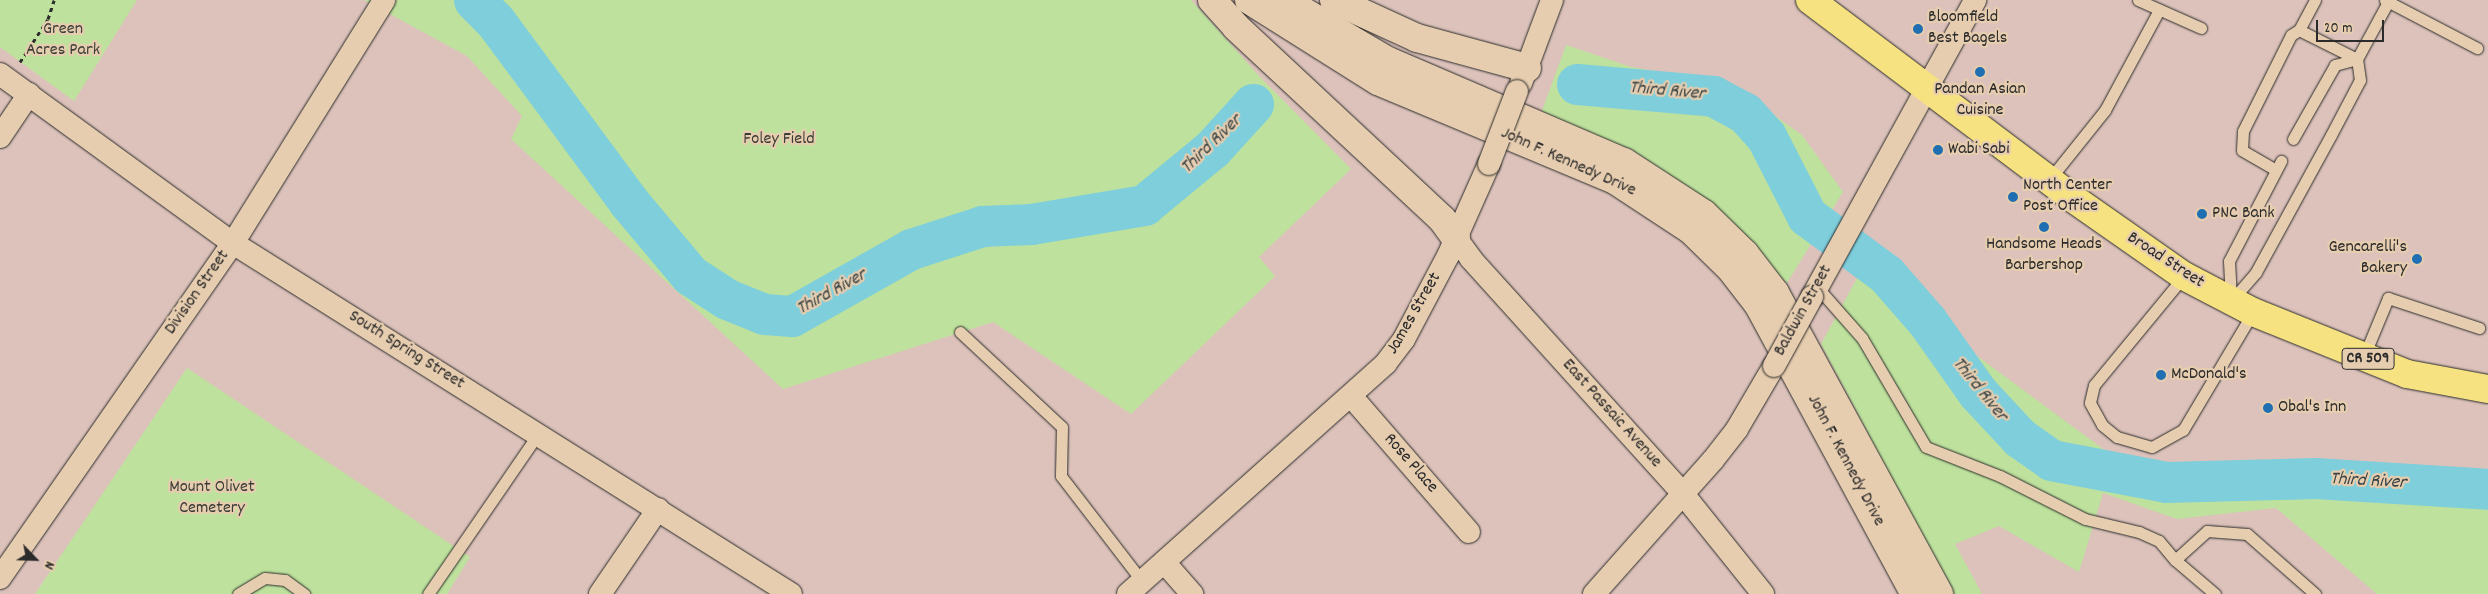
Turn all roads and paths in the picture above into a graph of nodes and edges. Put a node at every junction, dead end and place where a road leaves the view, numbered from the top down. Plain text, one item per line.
1 (54, 0) edge
2 (384, 0) edge
3 (1212, 0) edge
4 (1249, 0) edge
5 (1284, 0) edge
6 (1334, 0) edge
7 (1552, 0) edge
8 (1810, 0) edge
9 (1974, 0) edge
10 (2138, 0) edge
11 (2315, 0) edge
12 (2387, 1) edge
13 (2160, 10) junction
14 (2201, 28) dead end
15 (2299, 30) junction
16 (2478, 48) dead end
17 (2357, 58) junction
18 (4, 76) edge
19 (1522, 80) junction
20 (1926, 88) junction
21 (29, 94) junction
22 (0, 137) edge
23 (2293, 139) dead end
24 (2049, 180) junction
25 (1456, 238) junction
26 (233, 243) junction
27 (2184, 276) junction
28 (1814, 292) junction
29 (2242, 306) junction
30 (2479, 328) dead end
31 (960, 332) dead end
32 (2363, 357) junction
33 (2488, 388) edge
34 (1351, 396) junction
35 (538, 434) junction
36 (1683, 494) junction
37 (658, 509) junction
38 (1469, 532) dead end
39 (2175, 560) junction
40 (1164, 562) junction
41 (0, 578) edge
42 (1135, 588) edge
43 (238, 594) edge
44 (304, 594) edge
45 (428, 594) edge
46 (600, 594) edge
47 (791, 594) edge
48 (1192, 594) edge
49 (1594, 594) edge
50 (1763, 594) edge
51 (1916, 594) edge
52 (1939, 594) edge
53 (2215, 594) edge
54 (2315, 594) edge

1 - 18 path
2 - 26 street, Division Street
3 - 25 main road
4 - 51 main road, John F. Kennedy Drive
5 - 52 main road, John F. Kennedy Drive
6 - 19 main road
7 - 19 street, James Street
8 - 20 main road, Broad Street / CR 509
9 - 20 street, Baldwin Street
10 - 13 lane
11 - 15 lane
12 - 16 lane
12 - 17 lane
13 - 14 lane
13 - 24 lane
15 - 17 lane
15 - 29 lane
17 - 23 lane
17 - 29 lane
18 - 21 street, South Spring Street
19 - 25 street, James Street, bridge
20 - 24 main road, Broad Street / CR 509
20 - 28 street, Baldwin Street
21 - 22 street
21 - 26 street, South Spring Street
24 - 27 main road, Broad Street / CR 509
25 - 34 street, James Street
25 - 36 street, East Passaic Avenue
26 - 35 street, South Spring Street
26 - 41 street, Division Street
27 - 29 main road, Broad Street / CR 509
27 - 29 lane
28 - 36 street, Baldwin Street, bridge
28 - 39 lane
29 - 32 main road, Broad Street / CR 509
30 - 32 lane
31 - 42 lane
32 - 33 main road, Broad Street / CR 509
34 - 38 street, Rose Place
34 - 40 street, James Street
35 - 37 street, South Spring Street
35 - 45 lane
36 - 49 street, Baldwin Street
36 - 50 street, East Passaic Avenue
37 - 46 street
37 - 47 street, South Spring Street
39 - 53 lane
39 - 54 lane
40 - 42 street, James Street
40 - 48 street
43 - 44 lane

